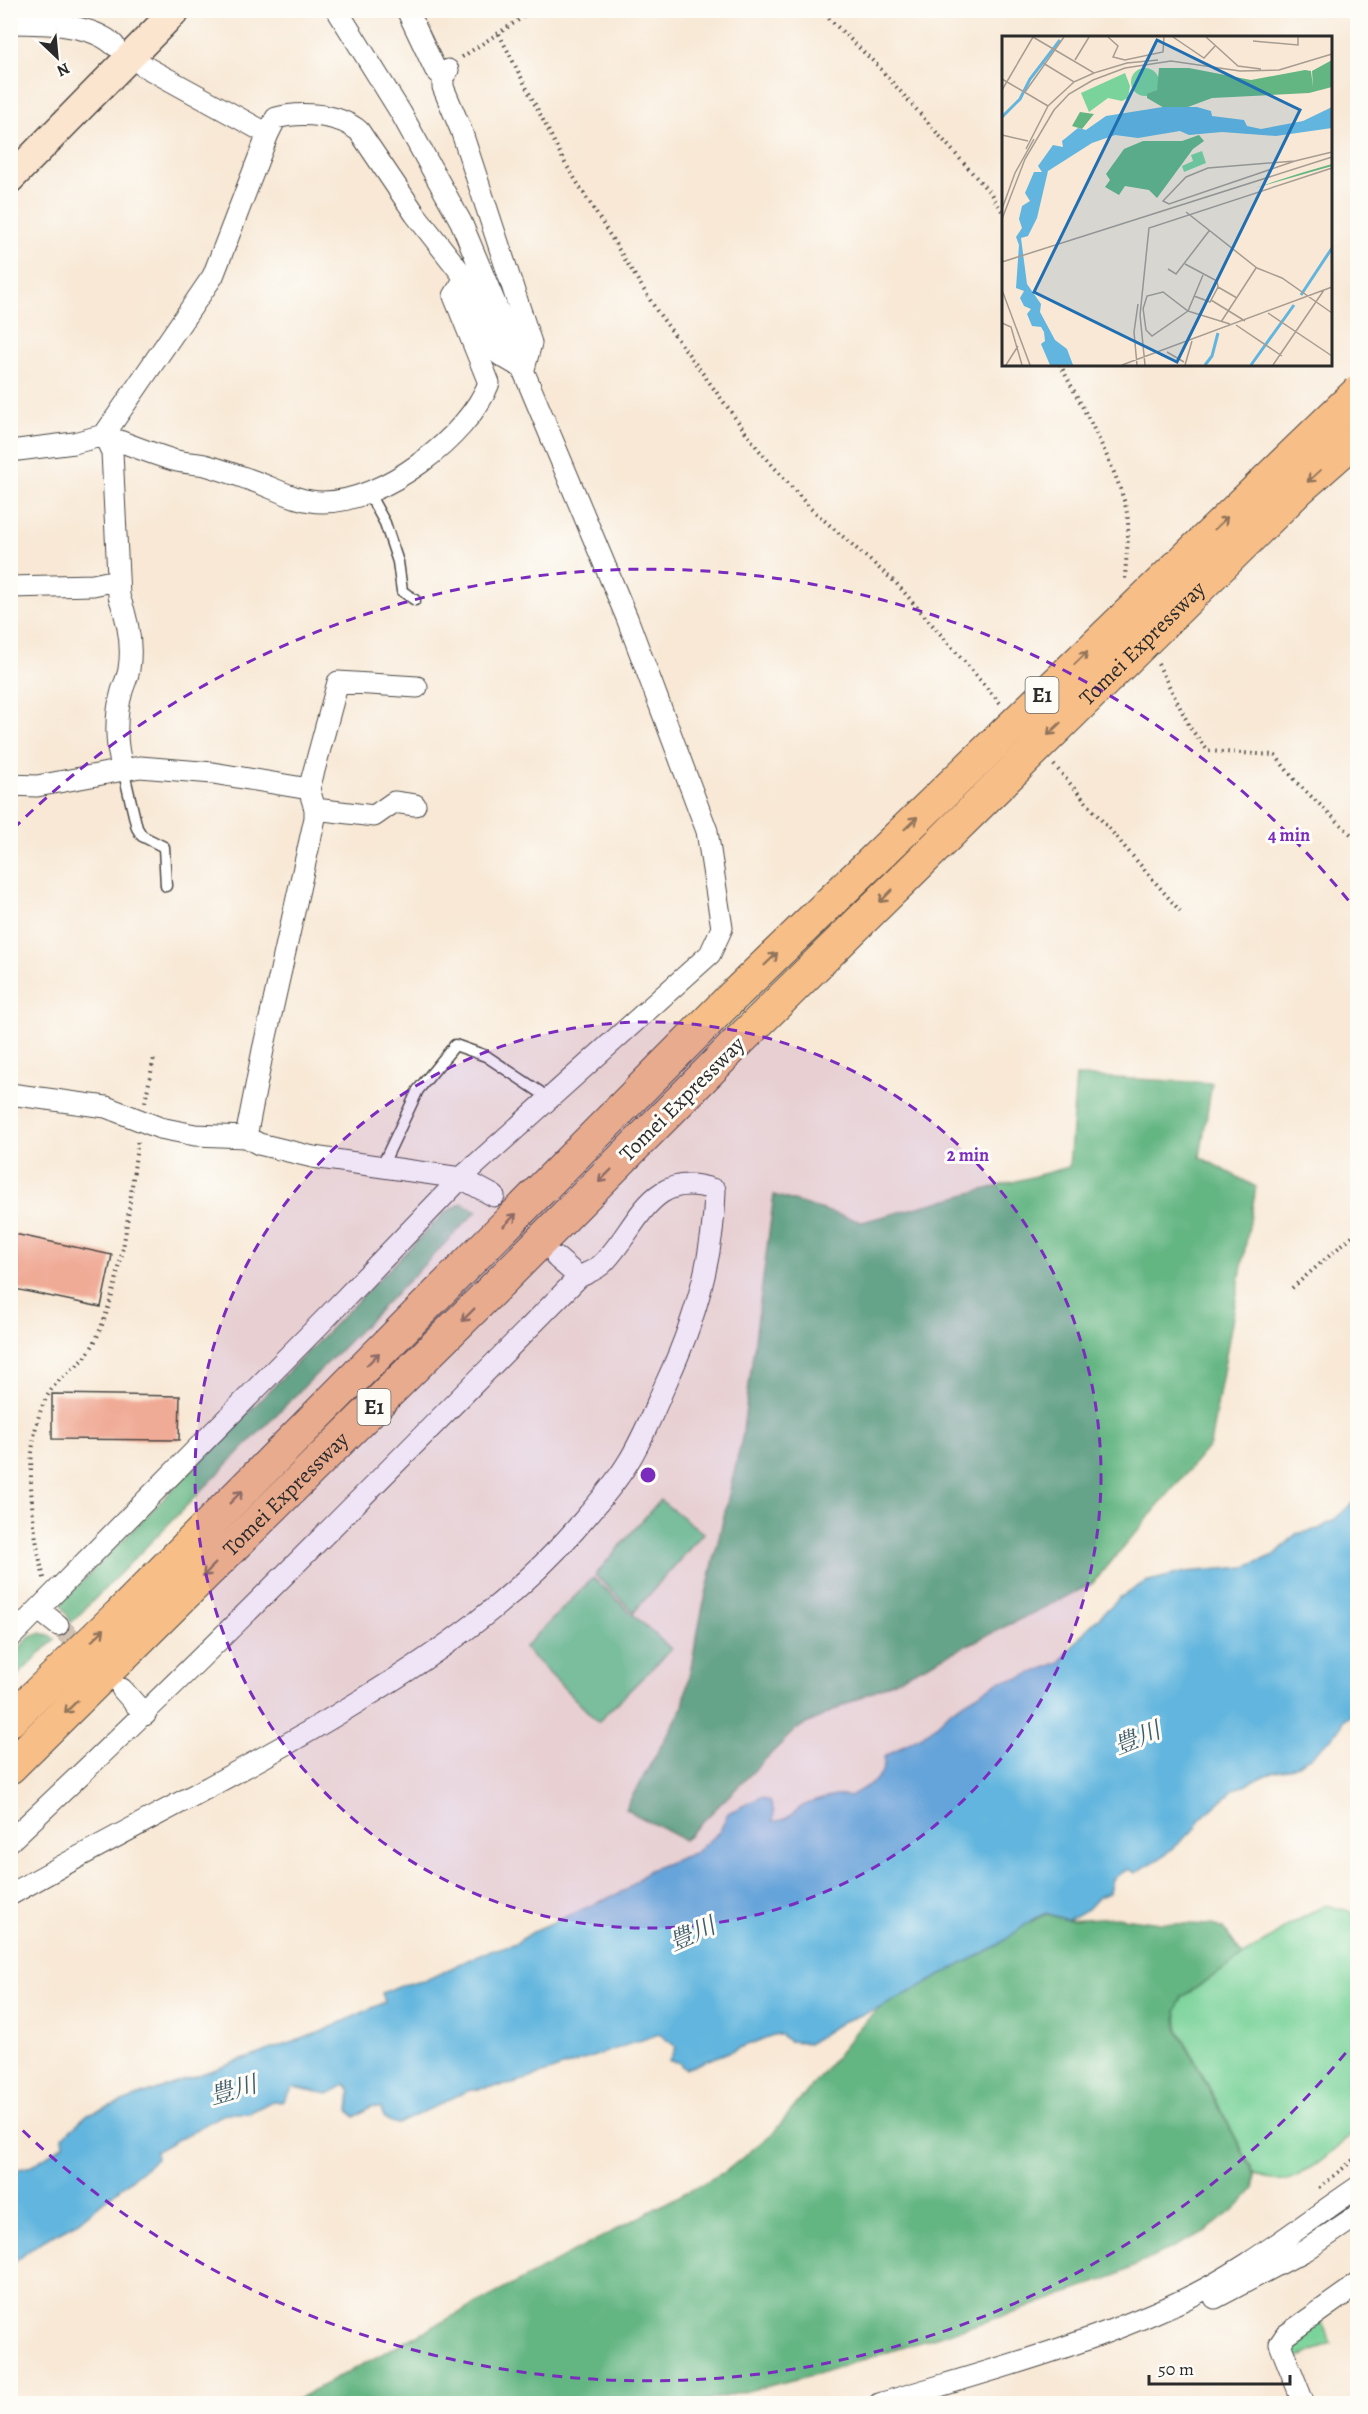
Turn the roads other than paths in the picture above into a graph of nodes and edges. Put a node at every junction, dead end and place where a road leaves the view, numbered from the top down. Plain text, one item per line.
1 (176, 10) edge
2 (337, 10) edge
3 (407, 10) edge
4 (10, 23) edge
5 (114, 45) dead end
6 (142, 65) dead end
7 (268, 134) junction
8 (10, 179) edge
9 (465, 278) junction
10 (524, 369) junction
11 (1358, 392) edge
12 (104, 435) junction
13 (1358, 437) edge
14 (10, 451) edge
15 (369, 494) junction
16 (117, 580) junction
17 (10, 587) edge
18 (415, 600) dead end
19 (417, 687) dead end
20 (123, 769) junction
21 (10, 784) edge
22 (312, 799) junction
23 (415, 805) dead end
24 (166, 886) dead end
25 (10, 1094) edge
26 (547, 1100) junction
27 (246, 1137) junction
28 (381, 1168) junction
29 (461, 1178) junction
30 (494, 1196) dead end
31 (557, 1258) dead end
32 (579, 1277) junction
33 (45, 1604) junction
34 (58, 1625) tunnel mouth
35 (10, 1638) edge
36 (122, 1689) dead end
37 (145, 1715) junction
38 (10, 1720) edge
39 (10, 1767) edge
40 (10, 1840) edge
41 (10, 1895) edge
42 (1358, 2187) edge
43 (1358, 2215) edge
44 (1358, 2284) edge
45 (1182, 2301) junction
46 (879, 2403) edge
47 (1304, 2403) edge

1 - 8 main road
2 - 10 street
3 - 10 street
4 - 5 street
6 - 7 street
7 - 9 street
7 - 12 street
9 - 10 street
9 - 15 street
10 - 26 street
38 -> 11 highway, Tomei Expressway / E1, bridge
12 - 14 street
12 - 15 street
12 - 16 street
13 -> 39 highway, Tomei Expressway / E1, bridge
15 - 18 lane
16 - 17 street
16 - 20 street
19 - 22 street
20 - 21 street
20 - 22 street
20 - 24 lane
22 - 23 street
22 - 27 street
25 - 27 street
26 - 28 lane
26 - 29 street
27 - 28 street
28 - 29 street
29 - 30 street
29 - 33 street
31 - 32 street
32 - 37 street
32 - 41 street
33 - 34 street
33 - 35 street
36 - 37 street
37 - 40 street
42 - 45 street
43 - 45 street
44 - 47 street
45 - 46 street

